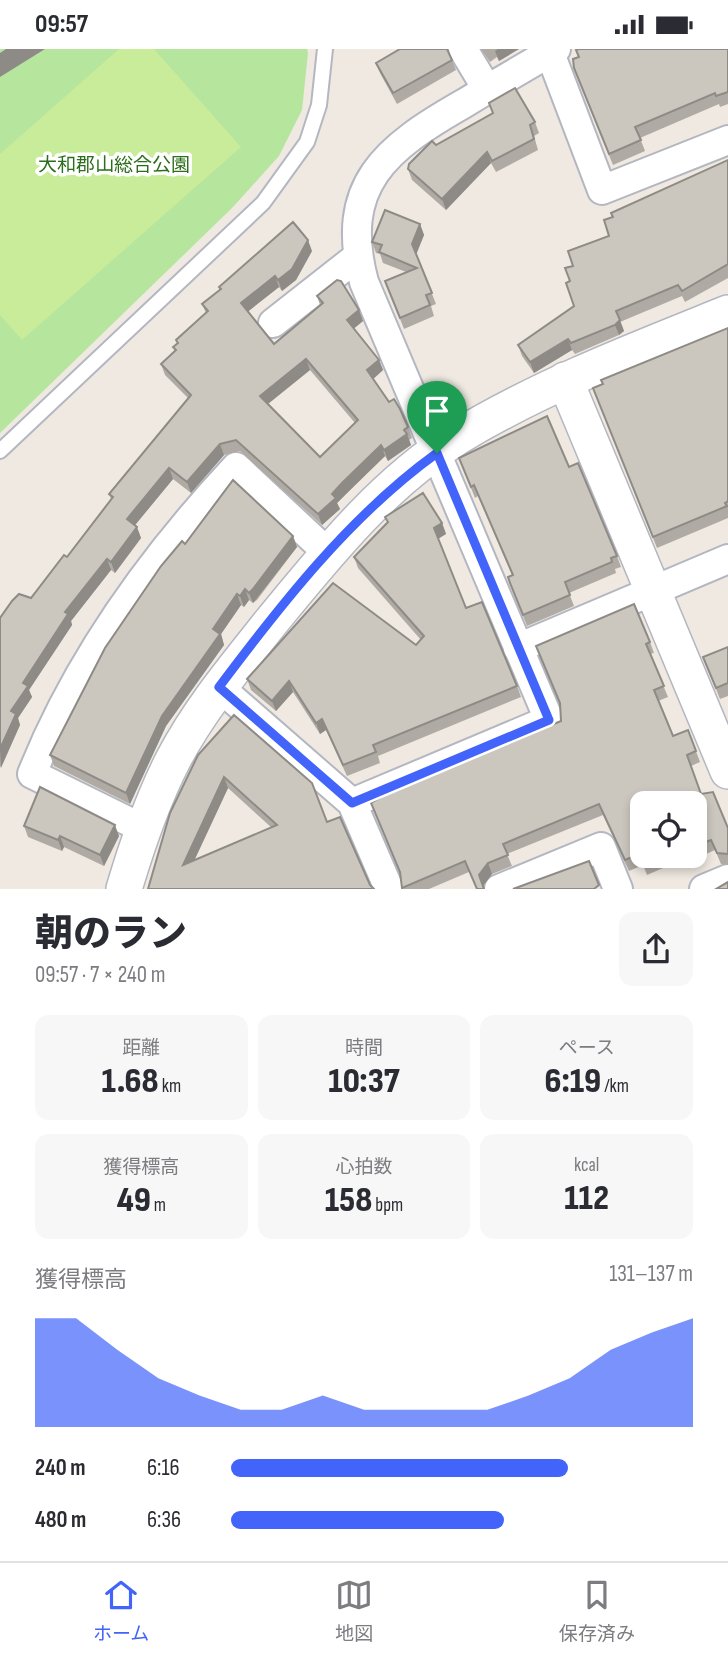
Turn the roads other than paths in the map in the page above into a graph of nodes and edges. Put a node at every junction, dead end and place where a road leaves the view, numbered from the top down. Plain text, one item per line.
1 (325, 49) edge
2 (463, 49) edge
3 (553, 51) edge
4 (487, 89) junction
5 (728, 141) edge
6 (357, 257) junction
7 (728, 313) edge
8 (273, 323) dead end
9 (565, 380) junction
10 (0, 451) edge
11 (437, 453) junction
12 (329, 554) junction
13 (728, 559) edge
14 (653, 591) junction
15 (518, 648) junction
16 (219, 687) junction
17 (728, 771) edge
18 (352, 803) junction
19 (144, 829) junction
20 (728, 879) edge
21 (124, 889) edge
22 (389, 889) edge
23 (499, 889) edge
24 (618, 889) edge
25 (704, 889) edge

1 - 10 lane
2 - 4 street
3 - 4 street
3 - 5 street
4 - 6 street
6 - 8 street
6 - 11 street
7 - 9 street
9 - 11 street
9 - 14 street
11 - 12 street
11 - 15 street
12 - 16 street
12 - 19 street
13 - 14 street
14 - 15 street
14 - 17 street
15 - 18 street
16 - 18 street
16 - 19 street
18 - 22 street
19 - 21 street
20 - 25 street
23 - 24 street

